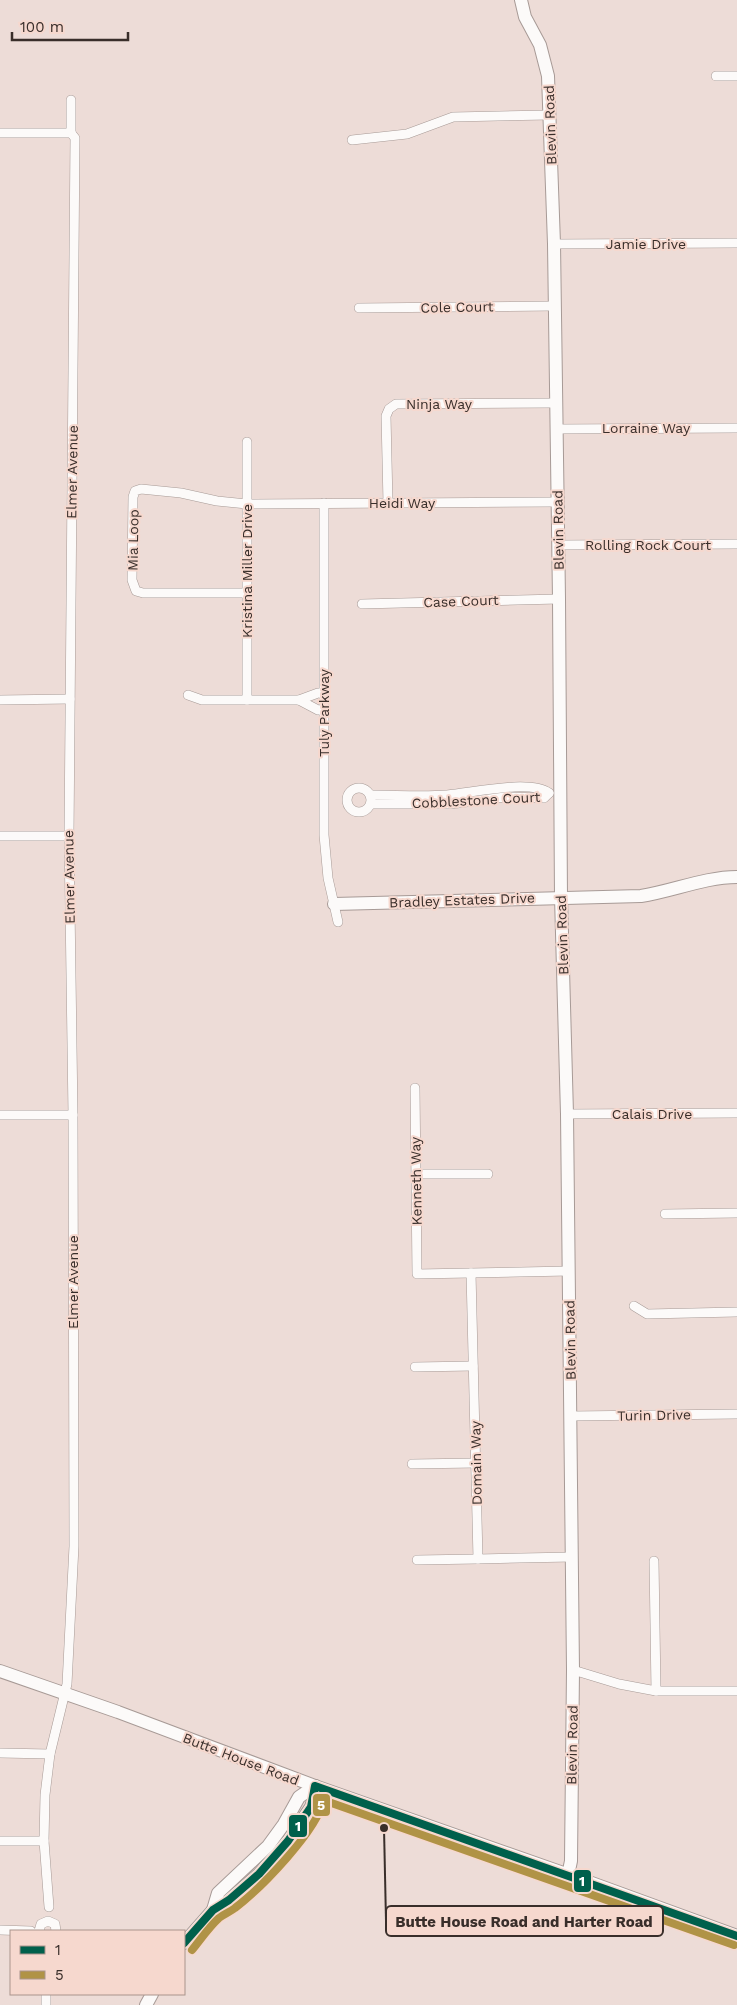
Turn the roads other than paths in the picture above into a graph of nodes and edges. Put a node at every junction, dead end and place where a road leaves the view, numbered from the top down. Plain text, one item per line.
1 (522, 0) edge
2 (716, 76) dead end
3 (737, 76) edge
4 (71, 100) dead end
5 (549, 115) junction
6 (0, 133) edge
7 (71, 133) junction
8 (352, 140) dead end
9 (737, 243) edge
10 (554, 244) junction
11 (555, 306) junction
12 (358, 308) dead end
13 (556, 403) junction
14 (737, 428) edge
15 (556, 429) junction
16 (247, 442) dead end
17 (557, 502) junction
18 (324, 503) junction
19 (388, 503) junction
20 (247, 504) junction
21 (737, 544) edge
22 (558, 545) junction
23 (247, 593) junction
24 (559, 599) junction
25 (362, 604) dead end
26 (324, 693) junction
27 (188, 695) dead end
28 (70, 699) junction
29 (0, 700) edge
30 (247, 700) junction
31 (299, 700) junction
32 (324, 710) junction
33 (555, 793) junction
34 (371, 799) dead end
35 (0, 836) edge
36 (68, 836) junction
37 (737, 877) edge
38 (561, 898) junction
39 (334, 904) junction
40 (338, 922) dead end
41 (415, 1088) dead end
42 (737, 1113) edge
43 (568, 1114) junction
44 (0, 1115) edge
45 (73, 1115) junction
46 (416, 1174) junction
47 (488, 1174) dead end
48 (737, 1213) edge
49 (665, 1214) dead end
50 (569, 1271) junction
51 (471, 1273) junction
52 (634, 1306) dead end
53 (737, 1312) edge
54 (473, 1366) junction
55 (415, 1367) dead end
56 (737, 1414) edge
57 (571, 1416) junction
58 (476, 1463) junction
59 (412, 1464) dead end
60 (572, 1557) junction
61 (478, 1559) junction
62 (417, 1560) dead end
63 (654, 1561) dead end
64 (573, 1670) junction
65 (0, 1671) edge
66 (656, 1691) junction
67 (737, 1691) edge
68 (64, 1694) junction
69 (0, 1754) edge
70 (50, 1754) junction
71 (315, 1786) junction
72 (0, 1841) edge
73 (44, 1841) junction
74 (568, 1875) junction
75 (44, 1925) edge
76 (32, 1930) edge
77 (56, 1930) edge
78 (737, 1936) edge
79 (185, 1942) edge

1 - 5 street, Blevin Road
2 - 3 street
4 - 7 street, Elmer Avenue
5 - 8 street
5 - 10 street, Blevin Road
6 - 7 street
7 - 28 street, Elmer Avenue
9 - 10 street, Jamie Drive
10 - 11 street, Blevin Road
11 - 12 street, Cole Court
11 - 13 street, Blevin Road
13 - 15 street, Blevin Road
13 - 19 street, Ninja Way
14 - 15 street, Lorraine Way
15 - 17 street, Blevin Road
16 - 20 street, Kristina Miller Drive
17 - 19 street, Heidi Way
17 - 22 street, Blevin Road
18 - 19 street, Heidi Way
18 - 20 street, Heidi Way
18 - 26 street, Tuly Parkway
20 - 23 street, Kristina Miller Drive
20 - 23 street, Mia Loop
21 - 22 street, Rolling Rock Court
22 - 24 street, Blevin Road
23 - 30 street, Kristina Miller Drive
24 - 25 street, Case Court
24 - 33 street, Blevin Road
26 - 31 street
26 - 32 street, Tuly Parkway
27 - 30 street
28 - 29 street
28 - 36 street, Elmer Avenue
30 - 31 street
31 - 32 street
32 - 39 street, Tuly Parkway
33 - 34 street, Cobblestone Court
33 - 38 street, Blevin Road
35 - 36 street
36 - 45 street, Elmer Avenue
37 - 38 street, Bradley Estates Drive
38 - 39 street, Bradley Estates Drive
38 - 43 street, Blevin Road
39 - 40 street, Tuly Parkway
41 - 46 street, Kenneth Way
42 - 43 street, Calais Drive
43 - 50 street, Blevin Road
44 - 45 street
45 - 68 street, Elmer Avenue
46 - 47 street
46 - 51 street, Kenneth Way
48 - 49 street
50 - 51 street
50 - 57 street, Blevin Road
51 - 54 street, Domain Way
52 - 53 street
54 - 55 street
54 - 58 street, Domain Way
56 - 57 street, Turin Drive
57 - 60 street, Blevin Road
58 - 59 street
58 - 61 street, Domain Way
60 - 61 street
60 - 64 street, Blevin Road
61 - 62 street
63 - 66 street
64 - 66 street
64 - 74 street, Blevin Road
65 - 68 street, Butte House Road
66 - 67 street
68 - 70 street, Elmer Avenue
68 - 71 street, Butte House Road
69 - 70 street
70 - 73 street, Elmer Avenue
71 - 74 street, Butte House Road
71 - 79 street
72 - 73 street
73 - 75 street, Elmer Avenue
74 - 78 street, Butte House Road
75 - 76 street
75 - 77 street, Elmer Avenue

